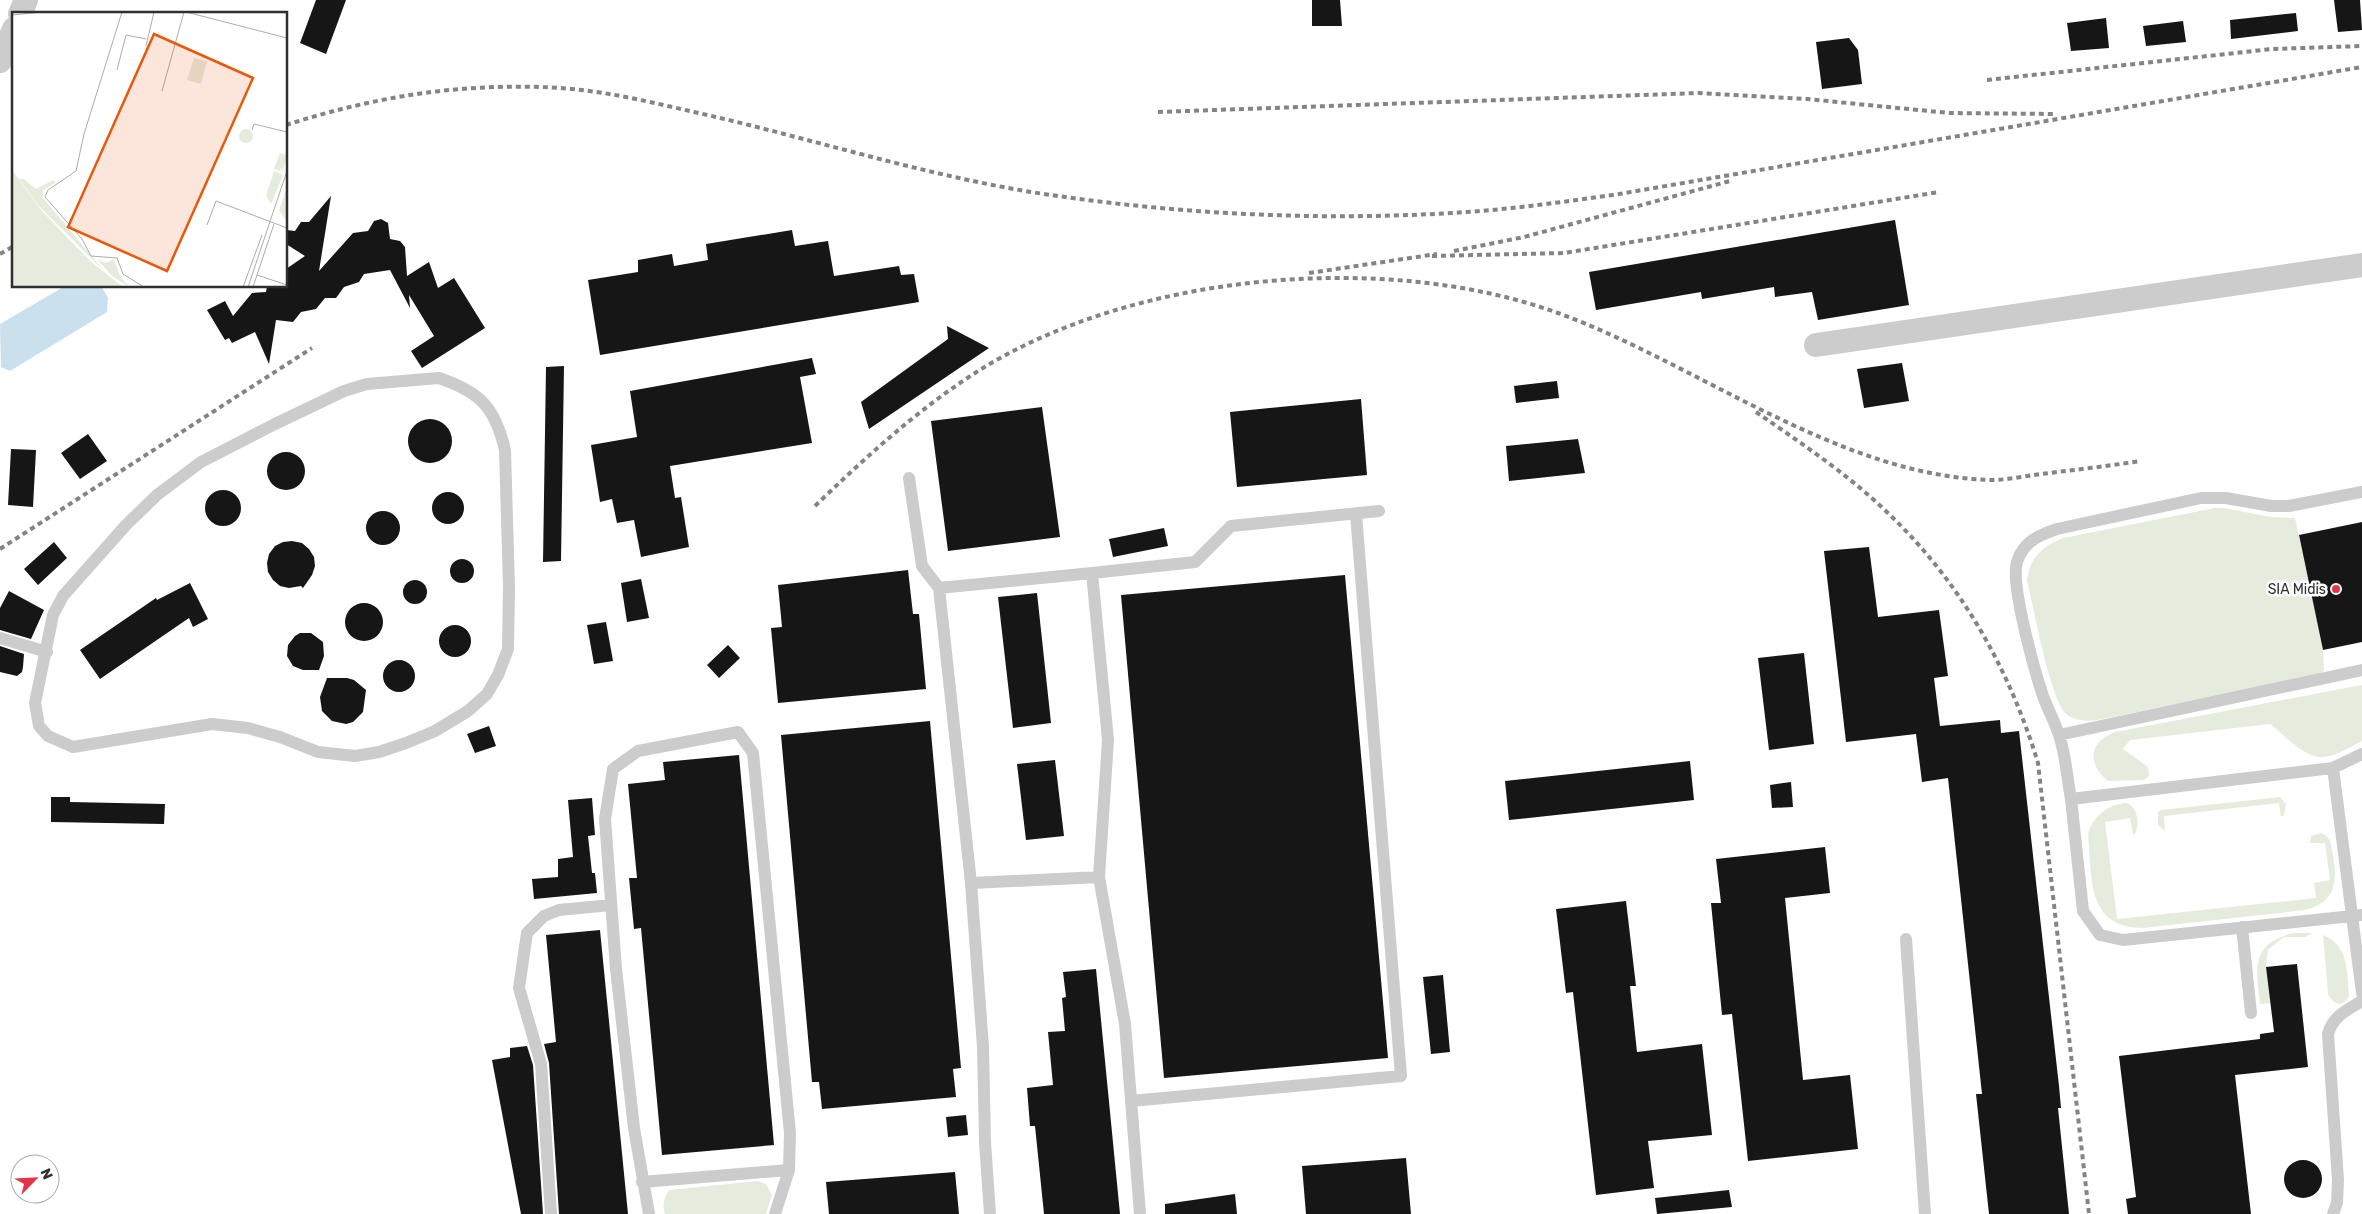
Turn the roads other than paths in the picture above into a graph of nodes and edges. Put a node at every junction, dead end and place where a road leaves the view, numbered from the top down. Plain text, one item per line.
1 (26, 0) edge
2 (21, 12) edge
3 (12, 34) edge
4 (0, 61) edge
5 (2362, 265) edge
6 (1816, 345) dead end
7 (909, 478) dead end
8 (2362, 492) edge
9 (1379, 511) dead end
10 (1356, 514) junction
11 (1092, 573) junction
12 (939, 588) junction
13 (0, 638) edge
14 (46, 652) junction
15 (2362, 670) edge
16 (2059, 735) junction
17 (2362, 754) edge
18 (2333, 768) junction
19 (2071, 799) junction
20 (1100, 877) junction
21 (971, 883) junction
22 (611, 905) junction
23 (2357, 915) edge
24 (2242, 927) junction
25 (1906, 939) dead end
26 (2362, 993) edge
27 (2362, 1001) edge
28 (2251, 1013) dead end
29 (1131, 1101) junction
30 (789, 1170) junction
31 (642, 1182) junction
32 (551, 1214) edge
33 (649, 1214) edge
34 (775, 1214) edge
35 (990, 1214) edge
36 (1140, 1214) edge
37 (1925, 1214) edge
38 (2333, 1214) edge

1 - 2 street
3 - 4 street
5 - 6 street
7 - 12 lane
8 - 16 lane
9 - 10 lane
10 - 11 lane
10 - 29 lane
11 - 12 lane
11 - 20 lane
12 - 21 lane
13 - 14 lane
14 - 14 lane
15 - 16 lane
16 - 19 lane
17 - 18 lane
18 - 19 lane
18 - 23 lane
19 - 24 lane
20 - 21 lane
20 - 29 lane
21 - 35 lane
22 - 30 lane
22 - 31 lane
22 - 32 lane
23 - 24 lane
23 - 26 lane
24 - 28 lane
25 - 37 lane
27 - 38 lane
29 - 36 lane
30 - 31 lane
30 - 34 lane
31 - 33 lane

